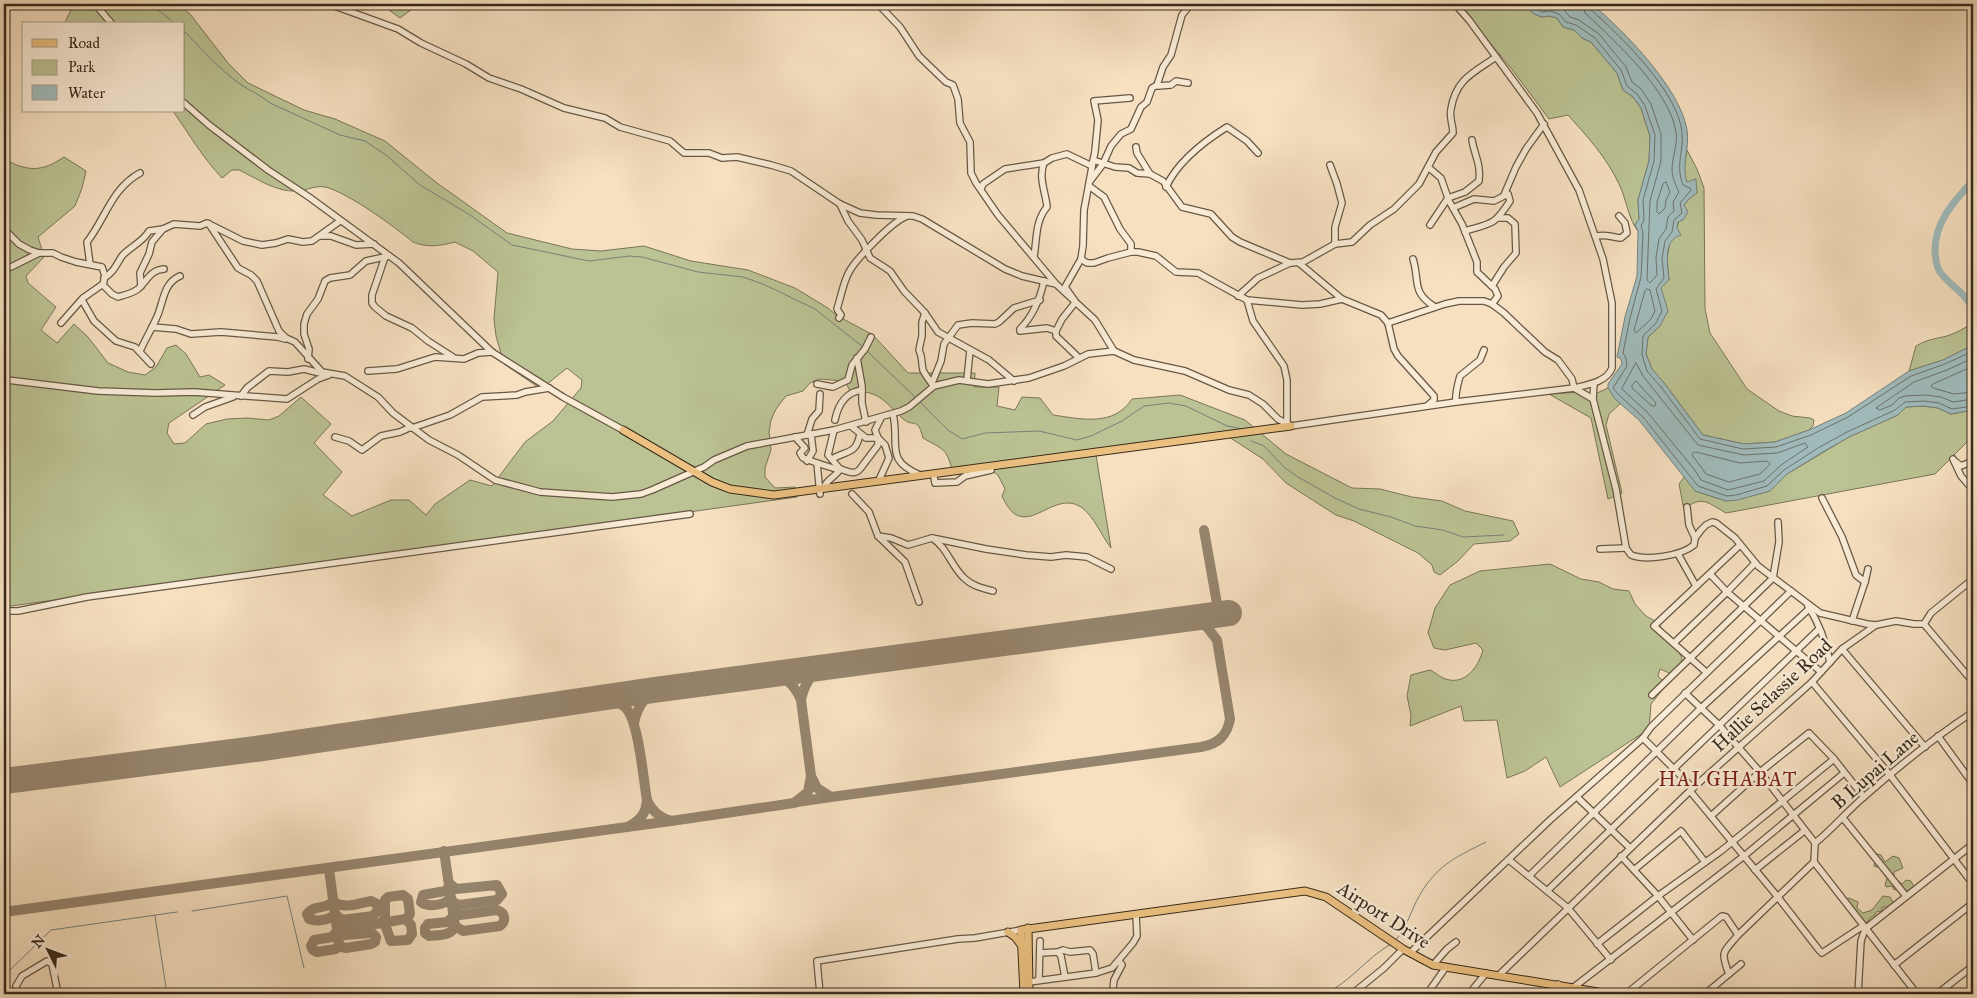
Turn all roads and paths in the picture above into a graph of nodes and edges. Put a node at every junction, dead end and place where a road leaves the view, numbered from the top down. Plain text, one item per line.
1 (95, 4) edge
2 (329, 4) edge
3 (878, 4) edge
4 (1191, 4) edge
5 (1455, 4) edge
6 (110, 22) edge
7 (1496, 57) junction
8 (1188, 83) dead end
9 (1158, 86) dead end
10 (1130, 98) dead end
11 (185, 104) edge
12 (1544, 124) junction
13 (1472, 140) dead end
14 (1136, 147) dead end
15 (1258, 153) dead end
16 (1093, 163) junction
17 (1044, 164) junction
18 (1102, 164) junction
19 (1330, 165) dead end
20 (1428, 167) junction
21 (140, 173) dead end
22 (1150, 174) junction
23 (1089, 183) junction
24 (1166, 187) junction
25 (981, 189) junction
26 (1504, 195) junction
27 (1448, 198) junction
28 (840, 204) junction
29 (1453, 208) junction
30 (1619, 216) dead end
31 (907, 217) junction
32 (1499, 218) junction
33 (340, 221) junction
34 (209, 224) junction
35 (1430, 225) dead end
36 (4, 229) edge
37 (163, 229) junction
38 (1465, 232) junction
39 (320, 236) junction
40 (1596, 236) junction
41 (374, 244) junction
42 (1335, 244) junction
43 (867, 250) junction
44 (1131, 252) junction
45 (38, 253) junction
46 (387, 256) junction
47 (1034, 256) junction
48 (1413, 259) dead end
49 (1081, 260) junction
50 (1290, 263) junction
51 (90, 264) junction
52 (1299, 264) junction
53 (10, 267) dead end
54 (164, 269) dead end
55 (180, 276) dead end
56 (104, 281) junction
57 (1044, 281) junction
58 (1056, 284) junction
59 (141, 286) junction
60 (1492, 286) junction
61 (1238, 296) junction
62 (1342, 299) junction
63 (82, 300) junction
64 (1040, 300) junction
65 (1247, 300) junction
66 (1075, 301) junction
67 (1492, 304) junction
68 (1435, 307) junction
69 (925, 313) junction
70 (839, 318) dead end
71 (1388, 322) junction
72 (61, 323) dead end
73 (152, 327) junction
74 (1056, 331) junction
75 (871, 337) dead end
76 (948, 338) junction
77 (288, 339) junction
78 (970, 350) junction
79 (1484, 350) dead end
80 (140, 351) junction
81 (1114, 351) junction
82 (492, 352) junction
83 (454, 357) junction
84 (857, 358) junction
85 (1079, 358) junction
86 (308, 359) junction
87 (151, 364) dead end
88 (368, 371) dead end
89 (324, 374) junction
90 (331, 374) junction
91 (7, 380) dead end
92 (967, 380) junction
93 (1014, 381) junction
94 (1594, 383) junction
95 (817, 384) dead end
96 (933, 384) junction
97 (549, 388) junction
98 (1574, 388) junction
99 (862, 390) junction
100 (820, 394) dead end
101 (238, 396) junction
102 (1593, 398) junction
103 (1456, 402) junction
104 (1426, 406) junction
105 (893, 414) junction
106 (193, 415) dead end
107 (881, 418) junction
108 (835, 420) dead end
109 (866, 422) junction
110 (1289, 425) junction
111 (851, 426) junction
112 (411, 427) junction
113 (623, 430) joint
114 (834, 430) junction
115 (809, 434) junction
116 (860, 434) junction
117 (335, 436) dead end
118 (795, 437) junction
119 (878, 438) junction
120 (832, 459) junction
121 (807, 461) junction
122 (1973, 461) edge
123 (817, 463) junction
124 (840, 470) junction
125 (992, 470) dead end
126 (693, 472) junction
127 (920, 475) junction
128 (934, 476) dead end
129 (879, 480) junction
130 (821, 490) junction
131 (1973, 490) edge
132 (852, 494) dead end
133 (1822, 498) dead end
134 (1687, 507) dead end
135 (690, 514) dead end
136 (1778, 522) dead end
137 (878, 536) junction
138 (932, 538) junction
139 (1695, 538) junction
140 (1740, 545) junction
141 (1626, 548) junction
142 (1600, 549) dead end
143 (1678, 554) junction
144 (1755, 563) junction
145 (1111, 569) dead end
146 (1868, 569) dead end
147 (1710, 574) junction
148 (1773, 578) junction
149 (1973, 579) edge
150 (1865, 582) junction
151 (1696, 586) junction
152 (993, 591) dead end
153 (1791, 591) junction
154 (1727, 592) junction
155 (1800, 598) junction
156 (919, 602) dead end
157 (1744, 606) junction
158 (1810, 608) junction
159 (4, 610) edge
160 (1762, 620) junction
161 (1852, 621) junction
162 (1924, 624) junction
163 (1876, 625) junction
164 (1820, 628) junction
165 (1779, 635) junction
166 (1674, 643) junction
167 (1842, 649) junction
168 (1796, 650) junction
169 (1690, 658) junction
170 (1830, 662) junction
171 (1706, 672) junction
172 (1821, 672) junction
173 (1812, 682) junction
174 (1973, 682) edge
175 (1685, 693) junction
176 (1652, 695) dead end
177 (1701, 708) junction
178 (1973, 712) edge
179 (1719, 725) junction
180 (1938, 736) junction
181 (1643, 738) junction
182 (1925, 747) junction
183 (1738, 748) junction
184 (1657, 751) junction
185 (1834, 759) junction
186 (1674, 768) junction
187 (1760, 772) junction
188 (1844, 773) junction
189 (1890, 775) junction
190 (1973, 784) edge
191 (1691, 790) junction
192 (1577, 796) junction
193 (1864, 797) junction
194 (1781, 801) junction
195 (1593, 813) junction
196 (1711, 816) junction
197 (1792, 816) junction
198 (1843, 818) junction
199 (1610, 829) junction
200 (1804, 830) junction
201 (1732, 842) junction
202 (1814, 843) junction
203 (1973, 844) edge
204 (1630, 848) junction
205 (1621, 856) junction
206 (1744, 856) junction
207 (1954, 859) junction
208 (1509, 860) junction
209 (1706, 862) junction
210 (1814, 862) junction
211 (1634, 870) junction
212 (1755, 870) junction
213 (1529, 876) junction
214 (1973, 884) edge
215 (1547, 891) junction
216 (1658, 896) junction
217 (1777, 896) junction
218 (1906, 896) junction
219 (1973, 903) edge
220 (1568, 908) junction
221 (1671, 913) junction
222 (1136, 914) junction
223 (1041, 926) junction
224 (1864, 927) junction
225 (1024, 929) junction
226 (1008, 932) junction
227 (1738, 935) junction
228 (1693, 940) junction
229 (1040, 941) dead end
230 (1456, 942) dead end
231 (1025, 944) junction
232 (1597, 944) junction
233 (1403, 949) junction
234 (1058, 952) junction
235 (1040, 953) junction
236 (1410, 953) junction
237 (1611, 960) junction
238 (1118, 961) junction
239 (1741, 964) dead end
240 (1434, 965) junction
241 (1894, 965) junction
242 (1973, 966) edge
243 (1446, 967) junction
244 (1096, 973) junction
245 (1486, 973) junction
246 (1729, 974) junction
247 (1499, 975) junction
248 (1065, 977) junction
249 (1040, 980) junction
250 (1028, 982) junction
251 (1558, 984) junction
252 (1574, 987) junction
253 (18, 994) edge
254 (58, 994) edge
255 (820, 994) edge
256 (1024, 994) edge
257 (1029, 994) edge
258 (1117, 994) edge
259 (1352, 994) edge
260 (1427, 994) edge
261 (1470, 994) edge
262 (1555, 994) edge
263 (1610, 994) edge
264 (1626, 994) edge
265 (1705, 994) edge
266 (1858, 994) edge
267 (1917, 994) edge
268 (1937, 994) edge

1 - 6 street
2 - 28 street
3 - 25 street
4 - 18 street
5 - 7 street
7 - 12 street
7 - 20 street
8 - 9 street
10 - 16 street
11 - 33 street
12 - 26 street
12 - 40 street
13 - 27 street
14 - 22 street
15 - 24 street
16 - 17 street
16 - 18 street
16 - 23 street
17 - 25 street
17 - 47 street
18 - 22 street
18 - 23 street
19 - 42 street
20 - 27 street
20 - 42 street
21 - 51 street
22 - 24 street
23 - 44 street
23 - 49 street
24 - 50 street
25 - 47 street
26 - 29 street
26 - 32 street
27 - 29 street
27 - 35 street
28 - 31 street
28 - 43 street
29 - 38 street
30 - 40 street
31 - 43 street
31 - 57 street
32 - 38 street
32 - 60 street
33 - 39 street
33 - 41 street
34 - 37 street
34 - 39 street
34 - 77 street
36 - 45 street
37 - 56 street
37 - 59 street
38 - 60 street
39 - 41 street
40 - 94 street
41 - 46 street
42 - 52 street
43 - 69 street
43 - 70 street
44 - 49 street
44 - 61 street
45 - 51 street
45 - 53 street
46 - 82 street
46 - 83 street
46 - 86 street
47 - 58 street
48 - 68 street
49 - 66 street
50 - 52 street
50 - 61 street
51 - 56 street
52 - 62 street
54 - 59 street
55 - 73 street
56 - 59 street
56 - 63 street
57 - 58 street
57 - 64 street
58 - 66 street
60 - 67 street
61 - 65 street
62 - 65 street
62 - 71 street
63 - 72 street
63 - 80 street
64 - 74 street
64 - 76 street
65 - 110 street
66 - 74 street
66 - 81 street
67 - 68 street
67 - 98 street
68 - 71 street
69 - 76 street
69 - 96 street
71 - 104 street
73 - 77 street
73 - 80 street
74 - 85 street
75 - 84 street
76 - 78 street
76 - 96 street
77 - 86 street
78 - 92 street
78 - 93 street
79 - 103 street
80 - 87 street
81 - 85 street
81 - 110 street
82 - 83 street
82 - 97 street
83 - 88 street
84 - 95 street
84 - 99 street
85 - 93 street
86 - 89 street
89 - 90 street
89 - 101 street
90 - 101 street
90 - 112 street
91 - 101 street
92 - 93 street
92 - 96 street
94 - 98 street
94 - 102 street
96 - 105 street
97 - 112 street
97 - 113 street
98 - 102 street
98 - 103 street
99 - 108 street
99 - 109 street
100 - 115 street
101 - 106 street
102 - 141 street
103 - 104 street
104 - 110 street
105 - 107 street
105 - 127 street
107 - 109 street
107 - 119 street
109 - 111 street
110 - 127 main road
111 - 114 street
111 - 116 street
112 - 117 street
112 - 126 street
113 - 126 main road
114 - 115 street
114 - 120 street
115 - 118 street
115 - 121 street
116 - 119 street
116 - 120 street
118 - 121 street
118 - 126 street
119 - 124 street
119 - 129 street
120 - 124 street
121 - 123 street
122 - 131 street
123 - 124 street
123 - 130 street
124 - 130 street
125 - 128 street
126 - 130 main road
127 - 129 main road
129 - 130 main road
132 - 137 street
133 - 150 street
134 - 139 street
135 - 159 street
136 - 148 street
137 - 138 street
137 - 156 street
138 - 145 street
138 - 152 street
139 - 140 street
139 - 143 street
140 - 144 street
140 - 147 street
141 - 142 street
141 - 143 street
143 - 151 street
144 - 148 street
144 - 154 street
146 - 150 street
147 - 151 street
147 - 154 street
148 - 153 street
148 - 157 street
149 - 162 street
150 - 161 street
151 - 166 street
153 - 155 street
153 - 160 street
154 - 157 street
154 - 166 street
155 - 158 street
155 - 161 street
157 - 160 street
157 - 169 street
158 - 164 street
158 - 165 street
160 - 165 street
160 - 171 street
161 - 163 street
162 - 163 street, Hallie Selassie Road
162 - 174 street
163 - 167 street, Hallie Selassie Road
164 - 168 street
164 - 170 street
165 - 168 street
165 - 177 street
166 - 169 street
167 - 170 street, Hallie Selassie Road
167 - 182 street
168 - 172 street
168 - 179 street
169 - 171 street
169 - 176 street
170 - 172 street, Hallie Selassie Road
171 - 175 street
172 - 173 street, Hallie Selassie Road
173 - 183 street, Hallie Selassie Road
173 - 189 street
175 - 177 street
175 - 181 street
177 - 179 street
177 - 184 street
178 - 180 street, B Lupai Lane
179 - 183 street
179 - 186 street
180 - 182 street, B Lupai Lane
180 - 190 street
181 - 184 street
181 - 192 street
182 - 189 street, B Lupai Lane
183 - 187 street
183 - 191 street, Hallie Selassie Road
184 - 186 street
184 - 195 street
185 - 187 street
185 - 188 street
185 - 194 street
186 - 191 street
186 - 199 street
187 - 194 street
187 - 196 street
188 - 193 street
188 - 197 street
189 - 193 street, B Lupai Lane
189 - 207 street
191 - 196 street
191 - 204 street, Hallie Selassie Road
192 - 195 street
192 - 208 street
193 - 198 street, B Lupai Lane
194 - 197 street
194 - 201 street
195 - 199 street
195 - 213 street
196 - 201 street
197 - 200 street
197 - 206 street
198 - 202 street, B Lupai Lane
198 - 218 street
199 - 204 street
199 - 215 street
200 - 202 street
200 - 212 street
201 - 206 street
201 - 209 street
202 - 210 street
203 - 207 street
204 - 205 street, Hallie Selassie Road
205 - 211 street
205 - 220 street, Hallie Selassie Road
206 - 212 street
206 - 221 street
207 - 214 street
207 - 218 street
208 - 213 street
208 - 236 street
209 - 211 street
209 - 216 street
210 - 217 street
210 - 224 street
211 - 216 street
212 - 217 street
213 - 215 street
215 - 220 street
216 - 221 street
216 - 232 street
217 - 224 street
217 - 227 street
218 - 224 street
219 - 241 street
220 - 232 street
220 - 247 street, Hallie Selassie Road
221 - 228 street
221 - 237 street
222 - 223 main road, Airport Drive
222 - 233 main road, Airport Drive
222 - 238 street
223 - 225 main road, Airport Drive
223 - 231 main road
224 - 241 street
224 - 266 street
225 - 226 street
225 - 231 main road
226 - 231 main road
226 - 255 street
227 - 228 street
227 - 246 street
228 - 264 street
229 - 235 street
230 - 240 street
231 - 250 main road
231 - 256 main road
232 - 237 street
233 - 236 main road, Airport Drive
233 - 259 street
234 - 235 street
234 - 244 street
234 - 248 street
235 - 249 street
236 - 240 main road, Airport Drive
237 - 252 street
238 - 244 street
238 - 258 street
239 - 246 street
240 - 243 main road, Airport Drive
241 - 267 street
242 - 268 street
243 - 245 main road, Airport Drive
243 - 260 street
244 - 248 street
245 - 247 main road, Airport Drive
245 - 261 street
246 - 265 street
247 - 251 main road, Airport Drive
248 - 249 street
249 - 250 street
250 - 257 main road
251 - 252 main road, Airport Drive
251 - 262 street
252 - 263 main road, Airport Drive
253 - 254 street

